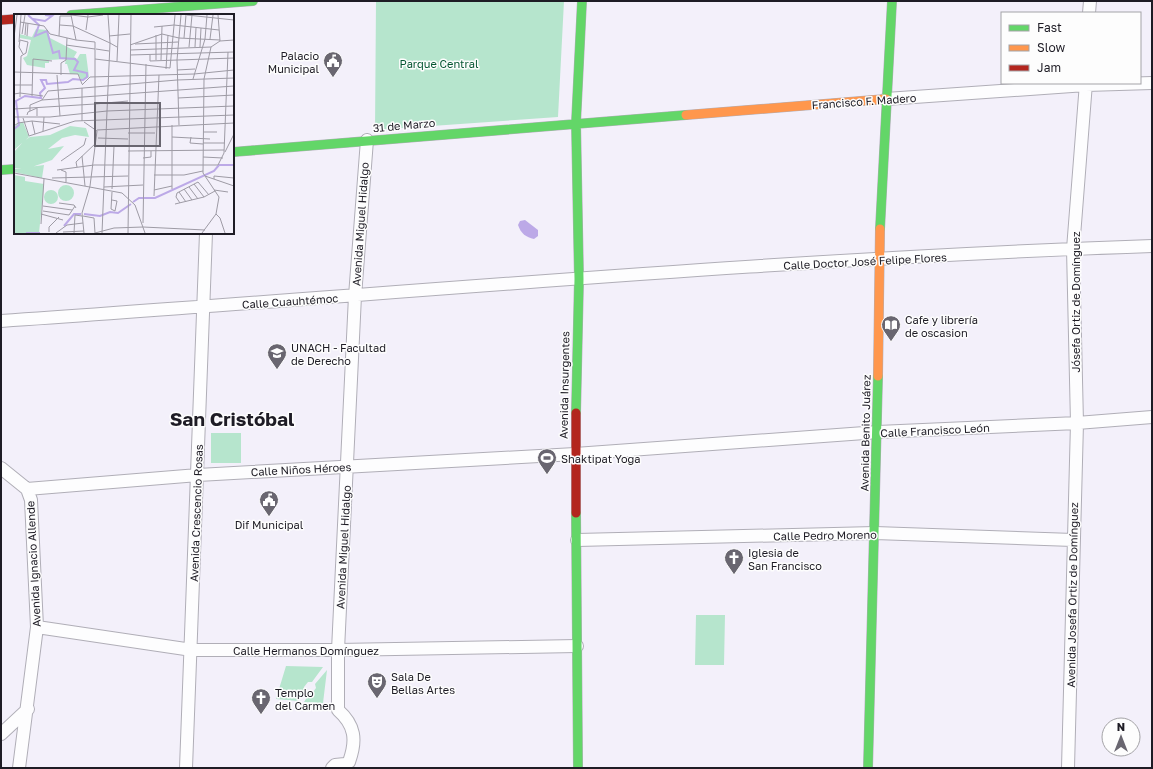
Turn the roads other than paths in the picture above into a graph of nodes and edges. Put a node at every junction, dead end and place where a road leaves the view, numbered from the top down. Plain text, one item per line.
1 (253, 1) edge
2 (582, 1) edge
3 (892, 1) edge
4 (1090, 1) edge
5 (214, 2) edge
6 (1089, 12) edge
7 (82, 14) edge
8 (214, 14) edge
9 (14, 19) edge
10 (1, 20) edge
11 (1141, 83) edge
12 (1152, 83) edge
13 (1086, 84) edge
14 (886, 99) junction
15 (576, 123) junction
16 (367, 140) junction
17 (234, 152) edge
18 (14, 169) edge
19 (1, 170) edge
20 (206, 234) edge
21 (1152, 246) edge
22 (1073, 249) junction
23 (880, 259) junction
24 (579, 279) junction
25 (355, 296) junction
26 (204, 307) junction
27 (1, 321) edge
28 (1152, 417) edge
29 (1077, 423) junction
30 (878, 432) junction
31 (575, 454) junction
32 (346, 467) junction
33 (1, 468) edge
34 (198, 475) junction
35 (27, 490) junction
36 (875, 533) junction
37 (577, 540) junction
38 (1073, 540) junction
39 (37, 627) junction
40 (577, 646) junction
41 (192, 650) junction
42 (338, 650) junction
43 (28, 709) junction
44 (1, 734) edge
45 (19, 768) edge
46 (186, 768) edge
47 (332, 768) edge
48 (578, 768) edge
49 (868, 768) edge
50 (1068, 768) edge

1 - 5 street
2 - 15 street, Avenida Insurgentes
3 - 14 street, Avenida Benito Juárez
4 - 6 street
5 - 7 street
5 - 8 street
9 - 10 street
11 - 12 street, Francisco F. Madero
13 - 14 street, Francisco F. Madero
13 - 22 street, Jósefa Ortiz de Domínguez
14 - 15 street, Francisco F. Madero
14 - 23 street, Avenida Benito Juárez
15 - 16 street, 31 de Marzo
15 - 24 street, Avenida Insurgentes
16 - 17 street, 31 de Marzo
16 - 25 street, Avenida Miguel Hidalgo
18 - 19 street
20 - 26 street, Avenida Crescencio Rosas
21 - 22 street, Calle Doctor José Felipe Flores
22 - 23 street, Calle Doctor José Felipe Flores
22 - 29 street, Jósefa Ortiz de Domínguez
23 - 24 street, Calle Doctor José Felipe Flores
23 - 30 street, Avenida Benito Juárez
24 - 25 street, Calle Cuauhtémoc
24 - 31 street, Avenida Insurgentes
25 - 26 street, Calle Cuauhtémoc
25 - 32 street, Avenida Miguel Hidalgo
26 - 27 street, Calle Cuauhtémoc
26 - 34 street, Avenida Crescencio Rosas
28 - 29 street, Calle Francisco León
29 - 30 street, Calle Francisco León
29 - 38 street, Avenida Josefa Ortiz de Domínguez
30 - 31 street, Calle Francisco León
30 - 36 street, Avenida Benito Juárez
31 - 32 street, Calle Niños Héroes
31 - 37 street, Avenida Insurgentes
32 - 34 street, Calle Niños Héroes
32 - 42 street, Avenida Miguel Hidalgo
33 - 35 street, Avenida Ignacio Allende
34 - 35 street, Calle Niños Héroes
34 - 41 street, Avenida Crescencio Rosas
35 - 39 street, Avenida Ignacio Allende
36 - 37 street, Calle Pedro Moreno
36 - 38 street, Calle Pedro Moreno
36 - 49 street, Avenida Benito Juárez
37 - 40 street, Avenida Insurgentes
38 - 50 street, Avenida Josefa Ortiz de Domínguez
39 - 41 street, Calle Hermanos Domínguez
39 - 43 street, Avenida Ignacio Allende
40 - 42 street, Calle Hermanos Domínguez
40 - 48 street, Avenida Insurgentes
41 - 42 street, Calle Hermanos Domínguez
41 - 46 street, Avenida Crescencio Rosas
42 - 47 street, Avenida Miguel Hidalgo
43 - 44 street
43 - 45 street, Avenida Ignacio Allende

